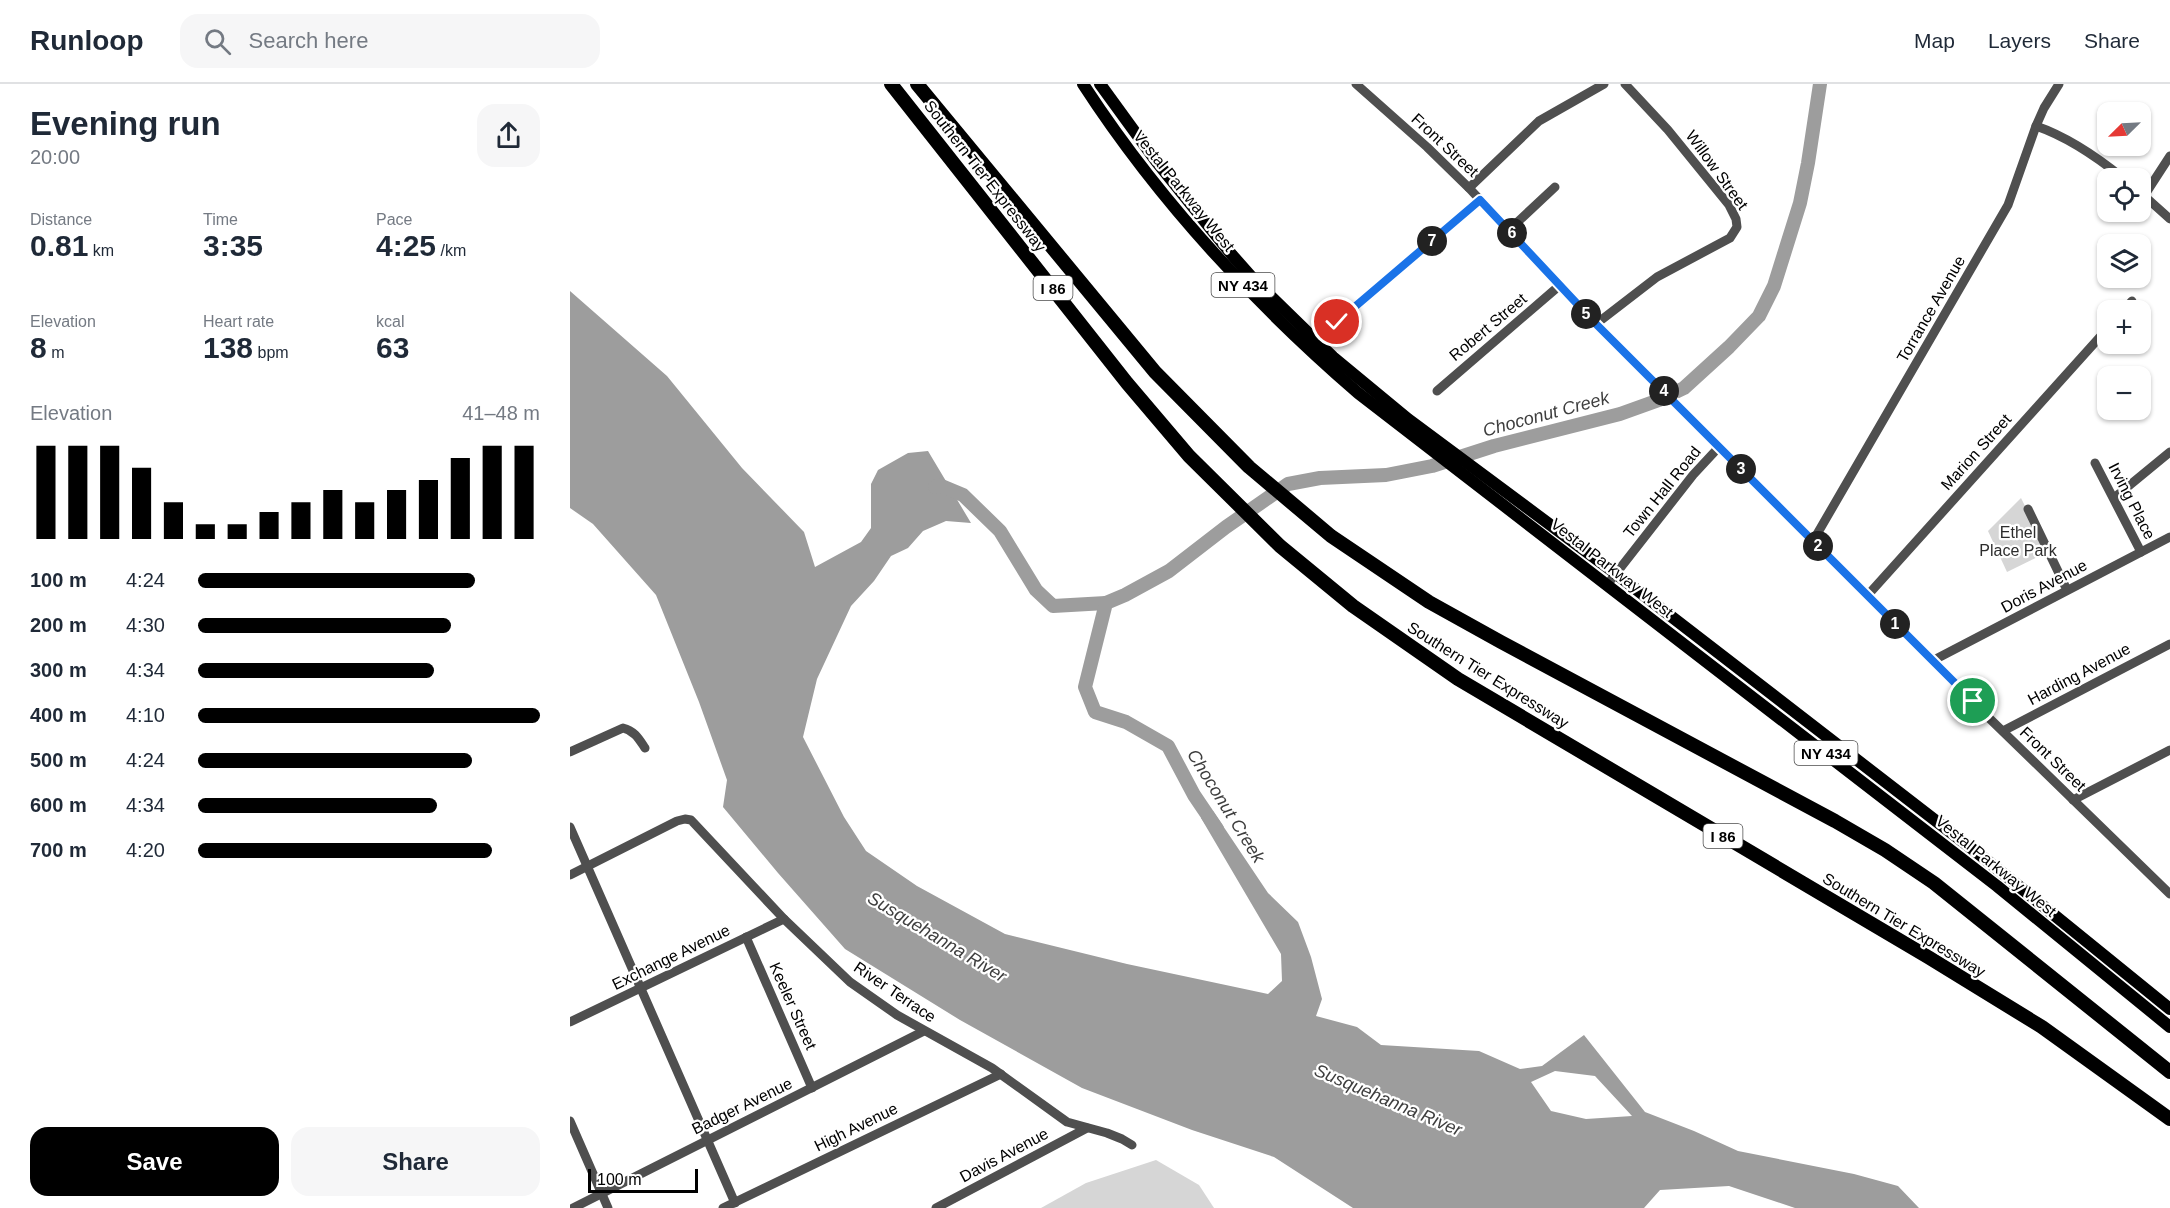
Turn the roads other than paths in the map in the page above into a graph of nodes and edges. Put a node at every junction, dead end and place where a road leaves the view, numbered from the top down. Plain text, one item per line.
1 (891, 84) edge
2 (918, 84) edge
3 (1083, 84) edge
4 (1100, 84) edge
5 (1356, 84) edge
6 (1604, 84) edge
7 (1625, 84) edge
8 (2059, 84) edge
9 (2036, 126) junction
10 (2170, 156) edge
11 (2110, 168) edge
12 (2151, 182) edge
13 (1555, 187) dead end
14 (1469, 188) junction
15 (1480, 200) junction
16 (2151, 202) edge
17 (2170, 219) edge
18 (1509, 230) junction
19 (1559, 286) junction
20 (1596, 324) junction
21 (2097, 340) edge
22 (1316, 341) junction
23 (1437, 391) dead end
24 (1719, 447) junction
25 (1443, 452) junction
26 (2170, 452) edge
27 (2095, 463) dead end
28 (2114, 498) junction
29 (2028, 509) dead end
30 (2170, 537) edge
31 (1813, 541) junction
32 (2141, 552) junction
33 (1615, 573) junction
34 (1607, 585) junction
35 (2067, 590) junction
36 (1867, 596) junction
37 (2170, 644) edge
38 (1932, 661) junction
39 (2003, 731) junction
40 (645, 748) dead end
41 (2170, 750) edge
42 (570, 752) edge
43 (2073, 800) junction
44 (570, 827) edge
45 (586, 867) junction
46 (570, 875) edge
47 (2170, 894) edge
48 (784, 919) junction
49 (746, 937) junction
50 (640, 988) junction
51 (2170, 1009) edge
52 (570, 1022) edge
53 (2170, 1027) edge
54 (924, 1031) junction
55 (2170, 1072) edge
56 (1001, 1074) junction
57 (812, 1088) junction
58 (2170, 1119) edge
59 (570, 1121) edge
60 (1087, 1128) junction
61 (706, 1140) junction
62 (1132, 1145) dead end
63 (602, 1193) junction
64 (735, 1203) junction
65 (573, 1208) edge
66 (608, 1208) edge
67 (723, 1208) edge
68 (936, 1208) edge

1 - 58 highway, Southern Tier Expressway / I 86
2 - 55 highway, Southern Tier Expressway / I 86
3 - 25 main road, Vestal Parkway West / NY 434
4 - 22 main road, Vestal Parkway West / NY 434
5 - 14 street, Front Street
6 - 14 street
7 - 20 street, Willow Street
8 - 9 street, Torrance Avenue
9 - 11 street
9 - 31 street, Torrance Avenue
10 - 12 street
13 - 18 street
14 - 15 street, Front Street
15 - 18 street, Front Street
15 - 22 street
16 - 17 street
18 - 19 street, Front Street
19 - 20 street, Front Street
19 - 23 street, Robert Street
20 - 24 street, Front Street
21 - 36 street, Marion Street
22 - 25 main road, Vestal Parkway West / NY 434
24 - 31 street, Front Street
24 - 33 street, Town Hall Road
25 - 33 main road, Vestal Parkway West / NY 434
25 - 34 main road, Vestal Parkway West / NY 434
26 - 28 street
27 - 28 street, Irving Place
28 - 32 street, Irving Place
29 - 35 street
30 - 32 street, Doris Avenue
31 - 36 street, Front Street
32 - 35 street, Doris Avenue
33 - 34 street, Town Hall Road
33 - 51 main road, Vestal Parkway West / NY 434
34 - 53 main road, Vestal Parkway West / NY 434
35 - 38 street, Doris Avenue
36 - 38 street, Front Street
37 - 39 street, Harding Avenue
38 - 39 street, Front Street
39 - 43 street, Front Street
40 - 42 street
41 - 43 street
43 - 47 street, Front Street
44 - 45 street
45 - 46 street
45 - 48 street, River Terrace
45 - 50 street
48 - 49 street, Exchange Avenue
48 - 54 street, River Terrace
49 - 50 street, Exchange Avenue
49 - 57 street, Keeler Street
50 - 52 street, Exchange Avenue
50 - 61 street
54 - 56 street, River Terrace
54 - 57 street, Badger Avenue
56 - 60 street, River Terrace
56 - 64 street, High Avenue
57 - 61 street, Badger Avenue
59 - 63 street
60 - 62 street, River Terrace
60 - 68 street, Davis Avenue
61 - 63 street, Badger Avenue
61 - 64 street
63 - 65 street, Badger Avenue
63 - 66 street
64 - 67 street, High Avenue

